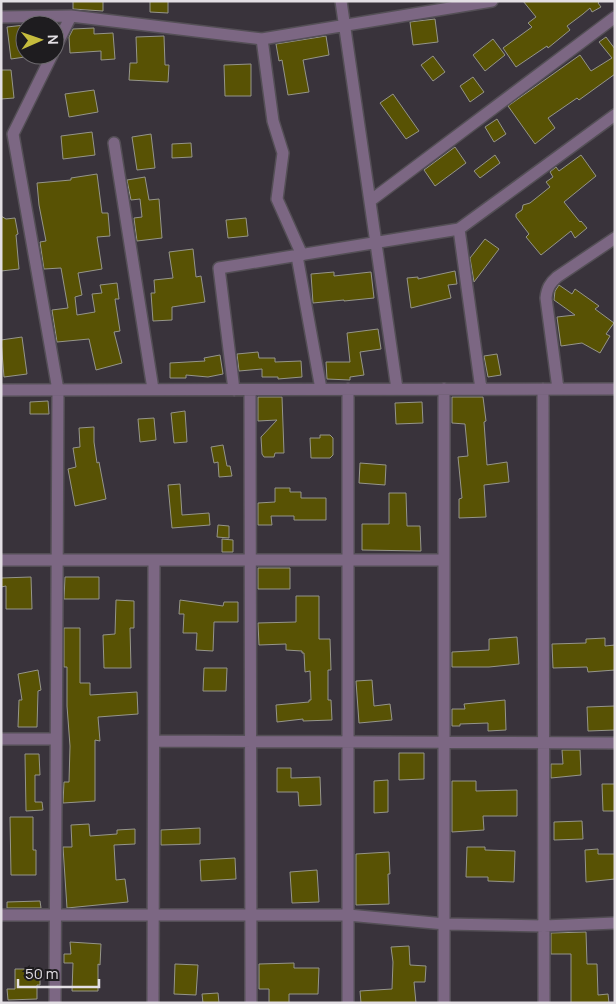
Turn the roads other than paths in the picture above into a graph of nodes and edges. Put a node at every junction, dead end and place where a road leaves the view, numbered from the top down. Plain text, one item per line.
1 (340, 1) edge
2 (492, 1) edge
3 (71, 16) junction
4 (1, 17) edge
5 (615, 17) edge
6 (344, 26) junction
7 (65, 28) edge
8 (262, 39) junction
9 (46, 65) edge
10 (615, 115) edge
11 (7, 134) edge
12 (114, 143) dead end
13 (370, 201) junction
14 (459, 229) junction
15 (615, 238) edge
16 (376, 243) junction
17 (299, 255) junction
18 (321, 389) junction
19 (348, 389) junction
20 (397, 389) junction
21 (444, 389) junction
22 (481, 389) junction
23 (543, 389) junction
24 (558, 389) junction
25 (615, 389) edge
26 (1, 390) edge
27 (58, 390) junction
28 (152, 390) junction
29 (234, 390) junction
30 (250, 390) junction
31 (1, 560) edge
32 (56, 560) junction
33 (154, 560) junction
34 (250, 560) junction
35 (348, 560) junction
36 (444, 560) junction
37 (1, 739) edge
38 (56, 739) junction
39 (154, 741) junction
40 (251, 742) junction
41 (348, 742) junction
42 (444, 742) junction
43 (544, 742) junction
44 (615, 742) edge
45 (1, 915) edge
46 (55, 915) junction
47 (153, 915) junction
48 (251, 915) junction
49 (348, 915) junction
50 (445, 924) junction
51 (615, 924) edge
52 (544, 926) junction
53 (55, 1003) edge
54 (153, 1003) edge
55 (251, 1003) edge
56 (348, 1003) edge
57 (444, 1003) edge
58 (544, 1003) edge

1 - 6 street
2 - 6 street
3 - 4 street
3 - 7 street
3 - 8 street
5 - 13 street
6 - 8 street
6 - 13 street
8 - 17 street
9 - 11 street
10 - 14 street
11 - 27 street
12 - 28 street
13 - 16 street
14 - 16 street
14 - 22 street
15 - 24 street
16 - 17 street
16 - 20 street
17 - 18 street
17 - 29 street
18 - 19 street
18 - 30 street
19 - 20 street
19 - 35 street
20 - 21 street
21 - 22 street
21 - 36 street
22 - 23 street
23 - 24 street
23 - 43 street
24 - 25 street
26 - 27 street
27 - 28 street
27 - 32 street
28 - 29 street
29 - 30 street
30 - 34 street
31 - 32 street
32 - 33 street
32 - 38 street
33 - 34 street
33 - 39 street
34 - 35 street
34 - 40 street
35 - 36 street
35 - 41 street
36 - 42 street
37 - 38 street
38 - 46 street
39 - 40 street
39 - 47 street
40 - 41 street
40 - 48 street
41 - 42 street
41 - 49 street
42 - 43 street
42 - 50 street
43 - 44 street
43 - 52 street
45 - 46 street
46 - 47 street
46 - 53 street
47 - 48 street
47 - 54 street
48 - 49 street
48 - 55 street
49 - 50 street
49 - 56 street
50 - 52 street
50 - 57 street
51 - 52 street
52 - 58 street

